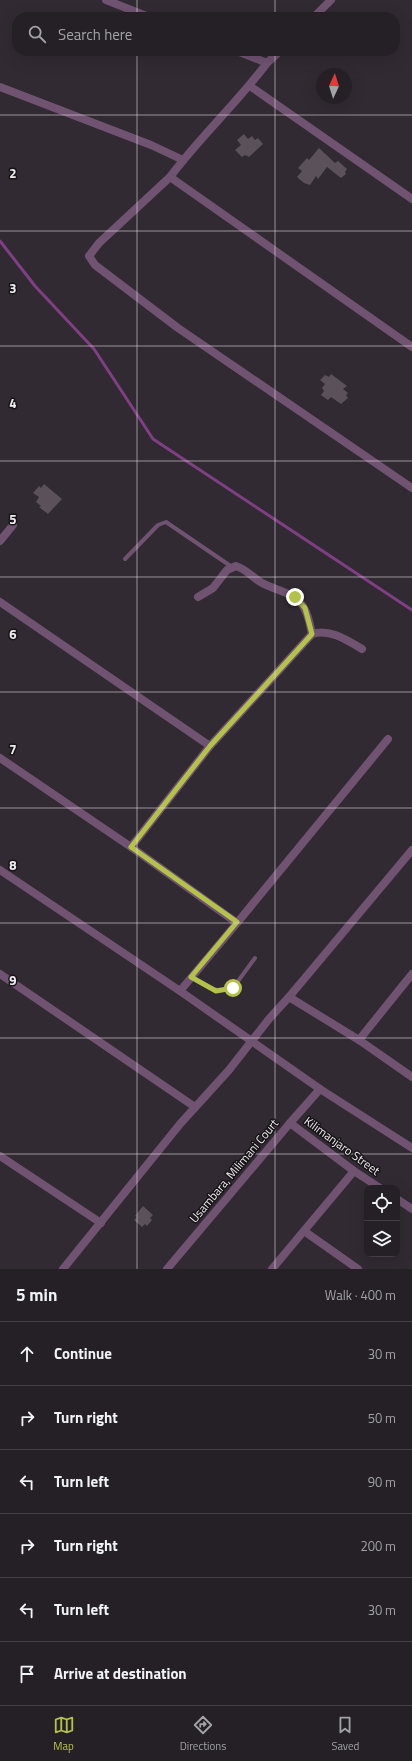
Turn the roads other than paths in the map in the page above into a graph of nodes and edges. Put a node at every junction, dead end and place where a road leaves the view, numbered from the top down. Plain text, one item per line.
1 (106, 0) edge
2 (331, 0) edge
3 (136, 12) edge
4 (319, 12) edge
5 (249, 56) edge
6 (275, 56) edge
7 (267, 64) junction
8 (250, 86) junction
9 (0, 87) edge
10 (183, 160) junction
11 (170, 177) junction
12 (412, 199) edge
13 (412, 347) edge
14 (412, 488) edge
15 (13, 525) dead end
16 (0, 541) edge
17 (125, 559) dead end
18 (232, 567) junction
19 (198, 597) dead end
20 (0, 602) edge
21 (312, 634) junction
22 (362, 649) dead end
23 (388, 739) dead end
24 (210, 746) junction
25 (0, 758) edge
26 (131, 847) junction
27 (412, 850) edge
28 (0, 870) edge
29 (237, 922) junction
30 (255, 958) dead end
31 (0, 974) edge
32 (412, 974) edge
33 (191, 977) junction
34 (409, 982) edge
35 (180, 991) junction
36 (289, 997) junction
37 (359, 1040) junction
38 (252, 1041) junction
39 (412, 1076) edge
40 (320, 1089) junction
41 (195, 1107) junction
42 (290, 1123) junction
43 (412, 1148) edge
44 (0, 1156) edge
45 (354, 1171) junction
46 (375, 1185) edge
47 (400, 1201) edge
48 (412, 1209) edge
49 (101, 1223) junction
50 (304, 1231) junction
51 (63, 1269) edge
52 (167, 1269) edge
53 (272, 1269) edge
54 (358, 1269) edge

1 - 3 street
2 - 4 street
5 - 7 street
6 - 7 street
7 - 8 street
8 - 10 street
8 - 12 street
9 - 10 street
10 - 11 street
11 - 13 street
11 - 14 street
15 - 16 street
17 - 18 lane
18 - 19 street
18 - 21 street
20 - 24 street
21 - 22 street
21 - 24 street
23 - 29 street
24 - 26 street
25 - 26 street
26 - 29 street
27 - 36 street
28 - 35 street
29 - 33 street
30 - 33 lane
31 - 41 street
32 - 34 street
33 - 35 street
34 - 37 street
35 - 38 street
36 - 37 street
36 - 38 street
37 - 39 street
38 - 40 street
38 - 41 street
40 - 42 street, Usambara, Milimani Court
40 - 43 street
41 - 49 street
42 - 45 street, Kilimanjaro Street
42 - 52 street, Usambara, Milimani Court
44 - 49 street
45 - 46 street, Kilimanjaro Street
45 - 50 street
47 - 48 street
49 - 51 street
50 - 53 street
50 - 54 street

